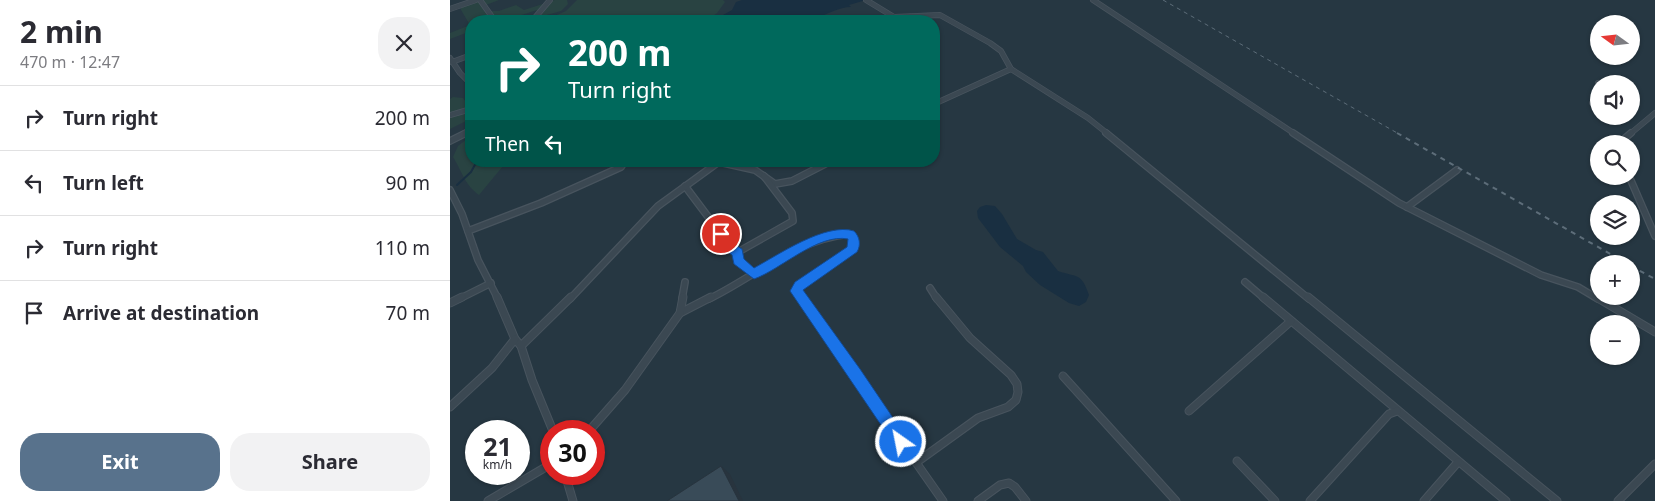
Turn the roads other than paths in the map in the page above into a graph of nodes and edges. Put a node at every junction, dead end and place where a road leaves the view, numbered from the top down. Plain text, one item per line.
1 (476, 0) edge
2 (480, 0) edge
3 (550, 0) edge
4 (866, 0) edge
5 (1093, 0) edge
6 (450, 8) edge
7 (491, 15) edge
8 (536, 15) edge
9 (891, 15) edge
10 (940, 15) edge
11 (465, 56) edge
12 (451, 60) edge
13 (1011, 69) junction
14 (465, 78) edge
15 (940, 101) edge
16 (465, 111) edge
17 (1655, 114) edge
18 (450, 116) edge
19 (465, 133) edge
20 (1626, 135) edge
21 (450, 141) edge
22 (619, 167) edge
23 (713, 167) edge
24 (741, 167) edge
25 (820, 167) edge
26 (1457, 170) dead end
27 (764, 176) junction
28 (1633, 185) edge
29 (685, 186) junction
30 (450, 190) edge
31 (1407, 207) junction
32 (468, 231) junction
33 (1655, 236) edge
34 (738, 252) junction
35 (754, 274) junction
36 (685, 282) dead end
37 (1245, 282) dead end
38 (491, 283) junction
39 (930, 288) dead end
40 (450, 303) edge
41 (680, 313) junction
42 (1291, 321) junction
43 (1655, 332) edge
44 (516, 339) junction
45 (521, 346) junction
46 (1063, 376) dead end
47 (450, 407) edge
48 (1189, 411) dead end
49 (1397, 411) junction
50 (548, 420) edge
51 (599, 420) edge
52 (917, 462) junction
53 (1237, 462) dead end
54 (1458, 462) junction
55 (1655, 464) edge
56 (540, 470) edge
57 (568, 485) edge
58 (488, 501) edge
59 (573, 501) edge
60 (943, 501) edge
61 (978, 501) edge
62 (1026, 501) edge
63 (1176, 501) edge
64 (1275, 501) edge
65 (1310, 501) edge
66 (1424, 501) edge
67 (1506, 501) edge
68 (1557, 501) edge
69 (1618, 501) edge

1 - 6 street
2 - 7 street
3 - 8 street
4 - 9 street
5 - 31 street
10 - 13 street
11 - 12 street
12 - 14 street
13 - 15 street
13 - 68 street
16 - 18 street
17 - 20 street
19 - 21 street
22 - 32 street
23 - 29 street
24 - 27 street
25 - 27 street
26 - 31 street
27 - 34 street
28 - 33 street
29 - 34 street
29 - 45 street
30 - 32 street
31 - 43 street
32 - 38 street
34 - 35 street
35 - 41 street
35 - 52 street
36 - 41 street
37 - 42 street
38 - 40 street
38 - 44 street
39 - 52 street
41 - 51 street
42 - 48 street
42 - 49 street
44 - 45 street
44 - 47 street
45 - 50 street
46 - 63 street
49 - 54 street
49 - 65 street
52 - 60 street
53 - 64 street
54 - 66 street
54 - 67 street
55 - 69 street
56 - 58 street
57 - 59 street
61 - 62 street

